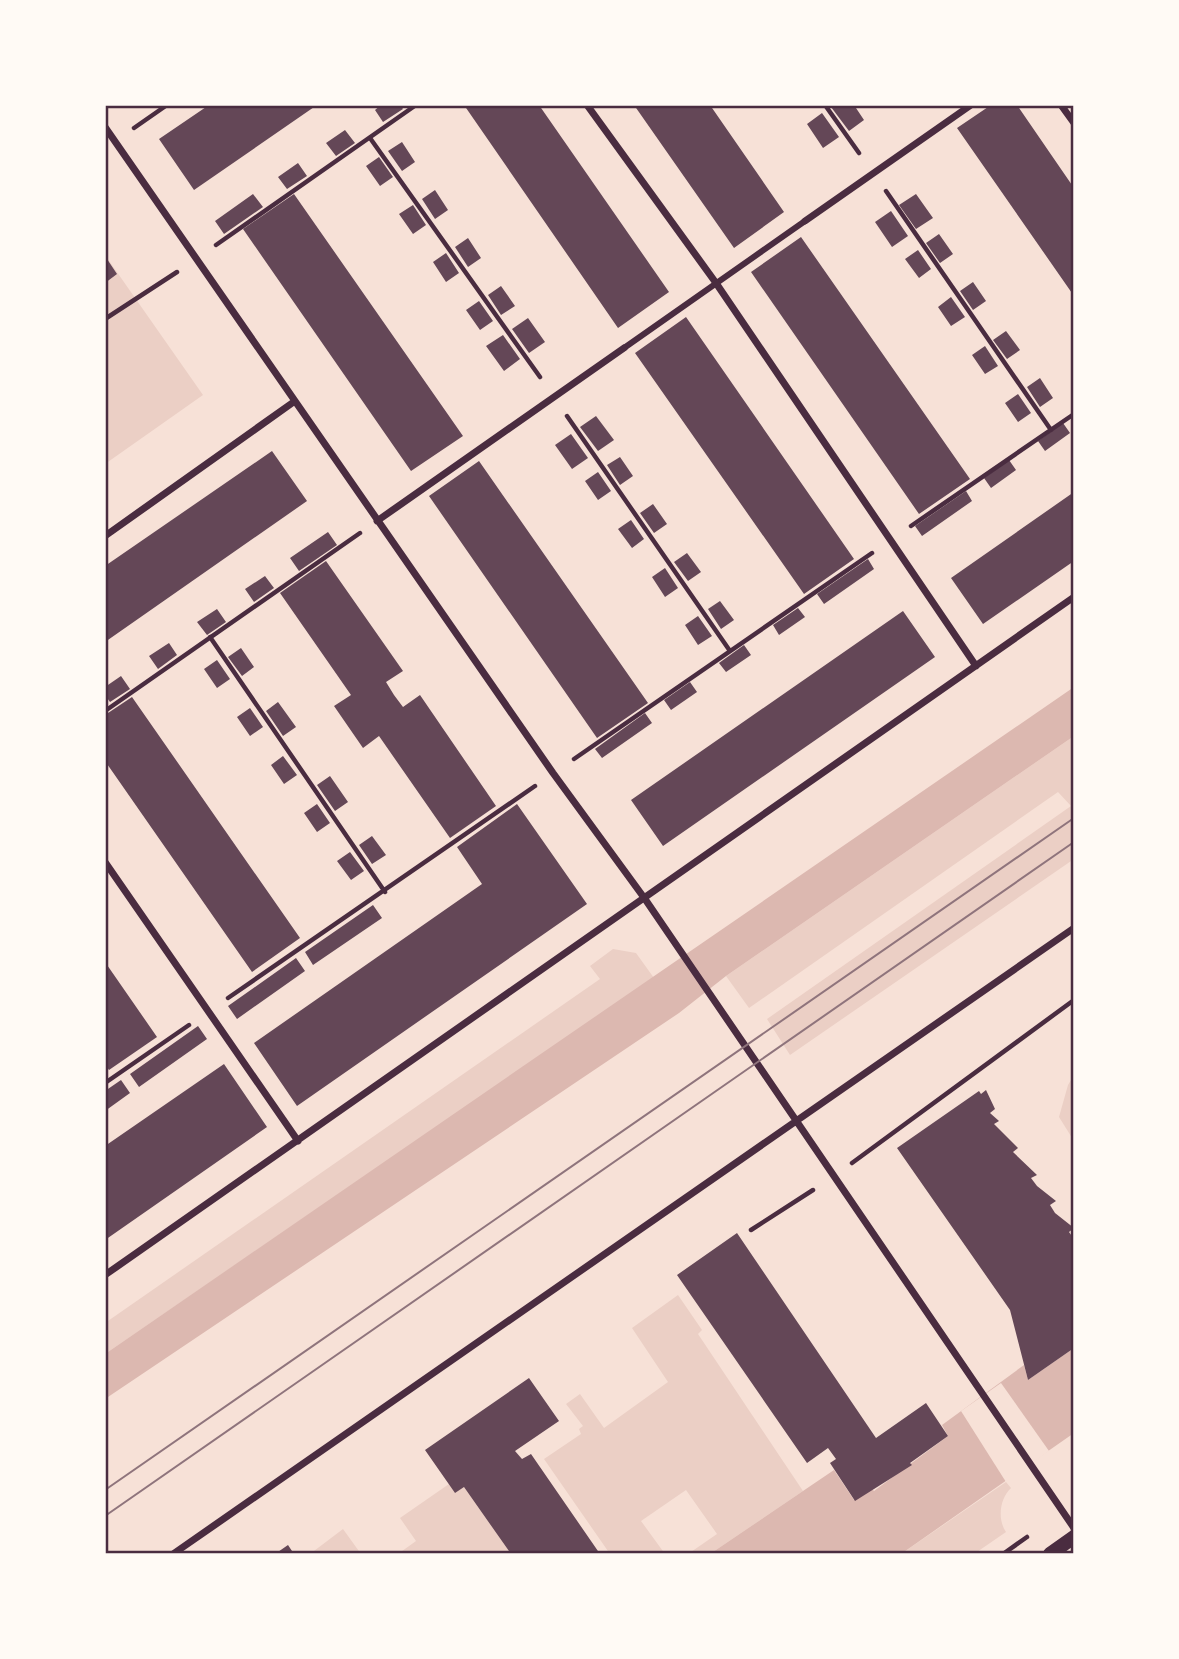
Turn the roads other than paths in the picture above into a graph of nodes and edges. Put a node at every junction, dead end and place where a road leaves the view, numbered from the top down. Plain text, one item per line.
1 (587, 105) edge
2 (971, 105) edge
3 (1061, 105) edge
4 (1074, 123) edge
5 (105, 127) edge
6 (805, 221) joint
7 (716, 283) junction
8 (624, 348) joint
9 (296, 401) junction
10 (377, 521) junction
11 (105, 536) edge
12 (1074, 597) edge
13 (976, 666) junction
14 (105, 862) edge
15 (645, 899) junction
16 (1074, 928) edge
17 (797, 1122) junction
18 (298, 1141) junction
19 (105, 1275) edge
20 (1074, 1528) edge
21 (1074, 1537) edge
22 (173, 1554) edge
23 (1050, 1554) edge

1 - 7 street
2 - 6 street
3 - 4 street
5 - 9 street
6 - 7 street
7 - 8 street
7 - 13 street
8 - 10 street
9 - 10 street
9 - 11 street
10 - 15 street
12 - 13 street
13 - 15 street
14 - 18 street
15 - 17 street
15 - 18 street
16 - 17 street
17 - 20 street
17 - 22 street
18 - 19 street
21 - 23 main road

